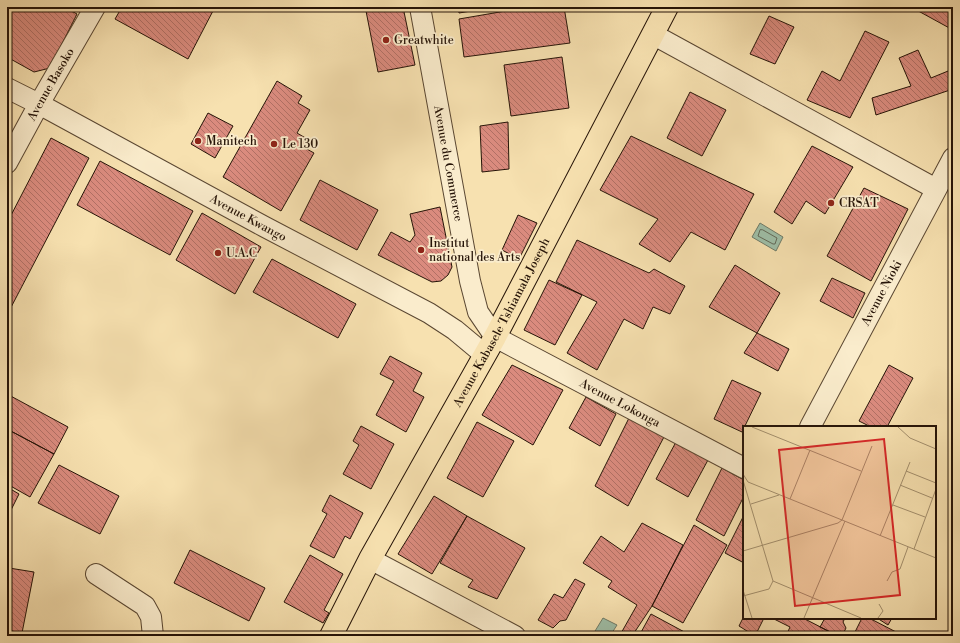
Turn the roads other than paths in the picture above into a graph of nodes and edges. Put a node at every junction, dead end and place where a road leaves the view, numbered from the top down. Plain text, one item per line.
1 (95, 7) edge
2 (420, 7) edge
3 (668, 7) edge
4 (654, 35) junction
5 (7, 88) edge
6 (39, 104) junction
7 (953, 158) edge
8 (7, 163) edge
9 (936, 189) junction
10 (490, 346) junction
11 (811, 426) edge
12 (743, 468) edge
13 (370, 559) junction
14 (96, 574) dead end
15 (152, 636) edge
16 (331, 636) edge
17 (515, 636) edge

1 - 6 street, Avenue Basoko
2 - 10 street, Avenue du Commerce
3 - 4 main road, Avenue Kabasele Tshiamala Joseph
4 - 9 street
4 - 10 main road, Avenue Kabasele Tshiamala Joseph
5 - 6 street, Avenue Kwango
6 - 8 street, Avenue Basoko
6 - 10 street, Avenue Kwango
7 - 9 street, Avenue Nioki
9 - 11 street, Avenue Nioki
10 - 12 street, Avenue Lokonga
10 - 13 main road, Avenue Kabasele Tshiamala Joseph
13 - 16 main road, Avenue Kabasele Tshiamala Joseph
13 - 17 street
14 - 15 street

